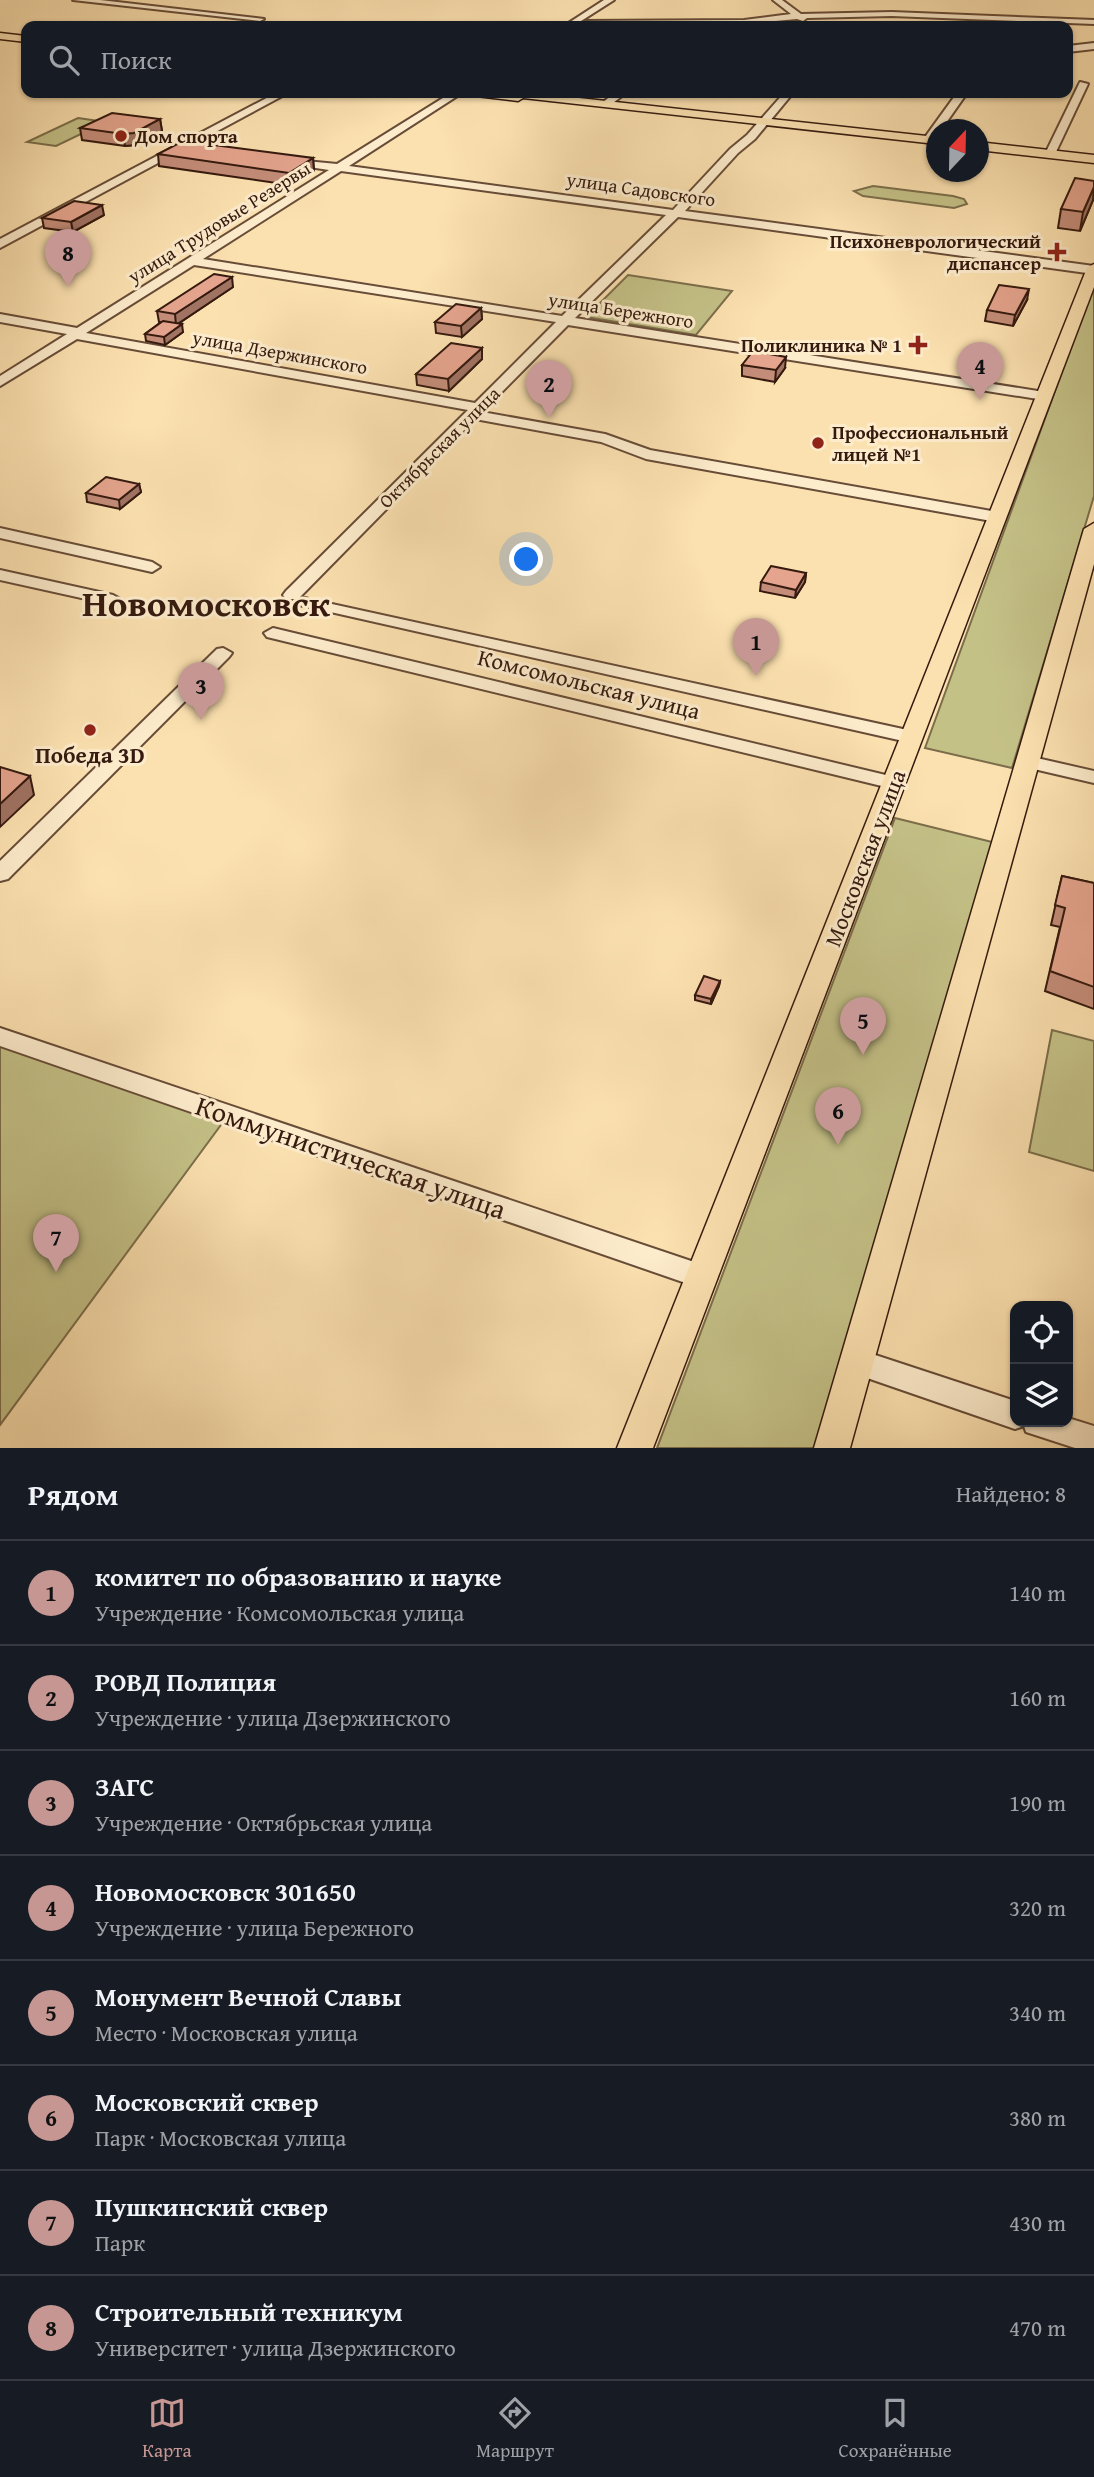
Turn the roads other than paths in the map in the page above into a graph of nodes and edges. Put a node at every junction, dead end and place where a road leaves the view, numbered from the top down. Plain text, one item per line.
1 (77, 0) edge
2 (610, 0) edge
3 (777, 0) edge
4 (848, 4) dead end
5 (249, 6) dead end
6 (839, 14) junction
7 (799, 16) junction
8 (260, 19) junction
9 (255, 21) edge
10 (576, 21) edge
11 (745, 21) edge
12 (805, 21) edge
13 (1069, 21) edge
14 (1073, 21) edge
15 (1094, 22) edge
16 (0, 36) edge
17 (21, 38) edge
18 (1094, 46) edge
19 (1073, 48) edge
20 (1088, 84) edge
21 (274, 98) edge
22 (449, 98) edge
23 (532, 98) edge
24 (551, 98) edge
25 (614, 98) edge
26 (784, 98) edge
27 (959, 98) edge
28 (606, 104) junction
29 (643, 108) junction
30 (946, 119) edge
31 (762, 121) junction
32 (926, 140) edge
33 (183, 147) junction
34 (989, 147) edge
35 (208, 150) edge
36 (1050, 154) junction
37 (275, 159) edge
38 (1094, 159) edge
39 (341, 168) junction
40 (674, 213) junction
41 (0, 230) edge
42 (23, 234) junction
43 (0, 244) edge
44 (192, 261) junction
45 (1094, 269) edge
46 (0, 318) edge
47 (564, 321) junction
48 (77, 334) junction
49 (0, 382) edge
50 (1044, 396) junction
51 (475, 411) junction
52 (997, 517) junction
53 (1094, 530) edge
54 (0, 533) edge
55 (152, 567) dead end
56 (1088, 573) edge
57 (0, 575) edge
58 (298, 598) joint
59 (113, 600) dead end
60 (273, 633) dead end
61 (223, 653) dead end
62 (912, 737) junction
63 (1028, 762) junction
64 (1094, 777) edge
65 (894, 783) junction
66 (0, 874) edge
67 (0, 1037) edge
68 (703, 1277) junction
69 (857, 1362) junction
70 (1010, 1413) edge
71 (1053, 1427) edge
72 (1094, 1440) edge
73 (635, 1448) edge
74 (832, 1448) edge

1 - 8 street
2 - 10 street
3 - 7 street
4 - 6 street
5 - 8 street
6 - 7 street
6 - 13 street
7 - 11 street
7 - 12 street
8 - 9 street
14 - 15 street
16 - 17 main road
18 - 19 street
20 - 36 street
21 - 33 street
22 - 39 street, улица Трудовые Резервы
23 - 29 main road
24 - 28 main road
25 - 28 street
26 - 31 street, Октябрьская улица
27 - 30 street
28 - 29 main road
29 - 31 main road
31 - 32 main road
31 - 40 street, Октябрьская улица
33 - 35 street
33 - 42 street
34 - 36 main road
36 - 38 main road
37 - 39 street, улица Садовского
39 - 40 street, улица Садовского
39 - 44 street, улица Трудовые Резервы
40 - 45 street, улица Садовского
40 - 47 street, Октябрьская улица
41 - 42 street
42 - 43 street
44 - 47 street, улица Бережного
44 - 48 street, улица Трудовые Резервы
45 - 50 main road, Московская улица
46 - 48 street, улица Дзержинского
47 - 50 street, улица Бережного
47 - 51 street, Октябрьская улица
48 - 49 street, улица Трудовые Резервы
48 - 51 street, улица Дзержинского
50 - 52 main road, Московская улица
51 - 52 street, улица Дзержинского
51 - 58 street, Октябрьская улица
52 - 62 main road, Московская улица
53 - 56 main road
54 - 55 street
56 - 63 main road
57 - 59 street
58 - 62 street, Комсомольская улица
60 - 65 street, Комсомольская улица
61 - 66 street
62 - 65 main road, Московская улица
63 - 64 street
63 - 69 main road
65 - 68 main road, Московская улица
67 - 68 street, Коммунистическая улица
68 - 73 main road, Московская улица
69 - 70 street
69 - 74 main road
71 - 72 street

